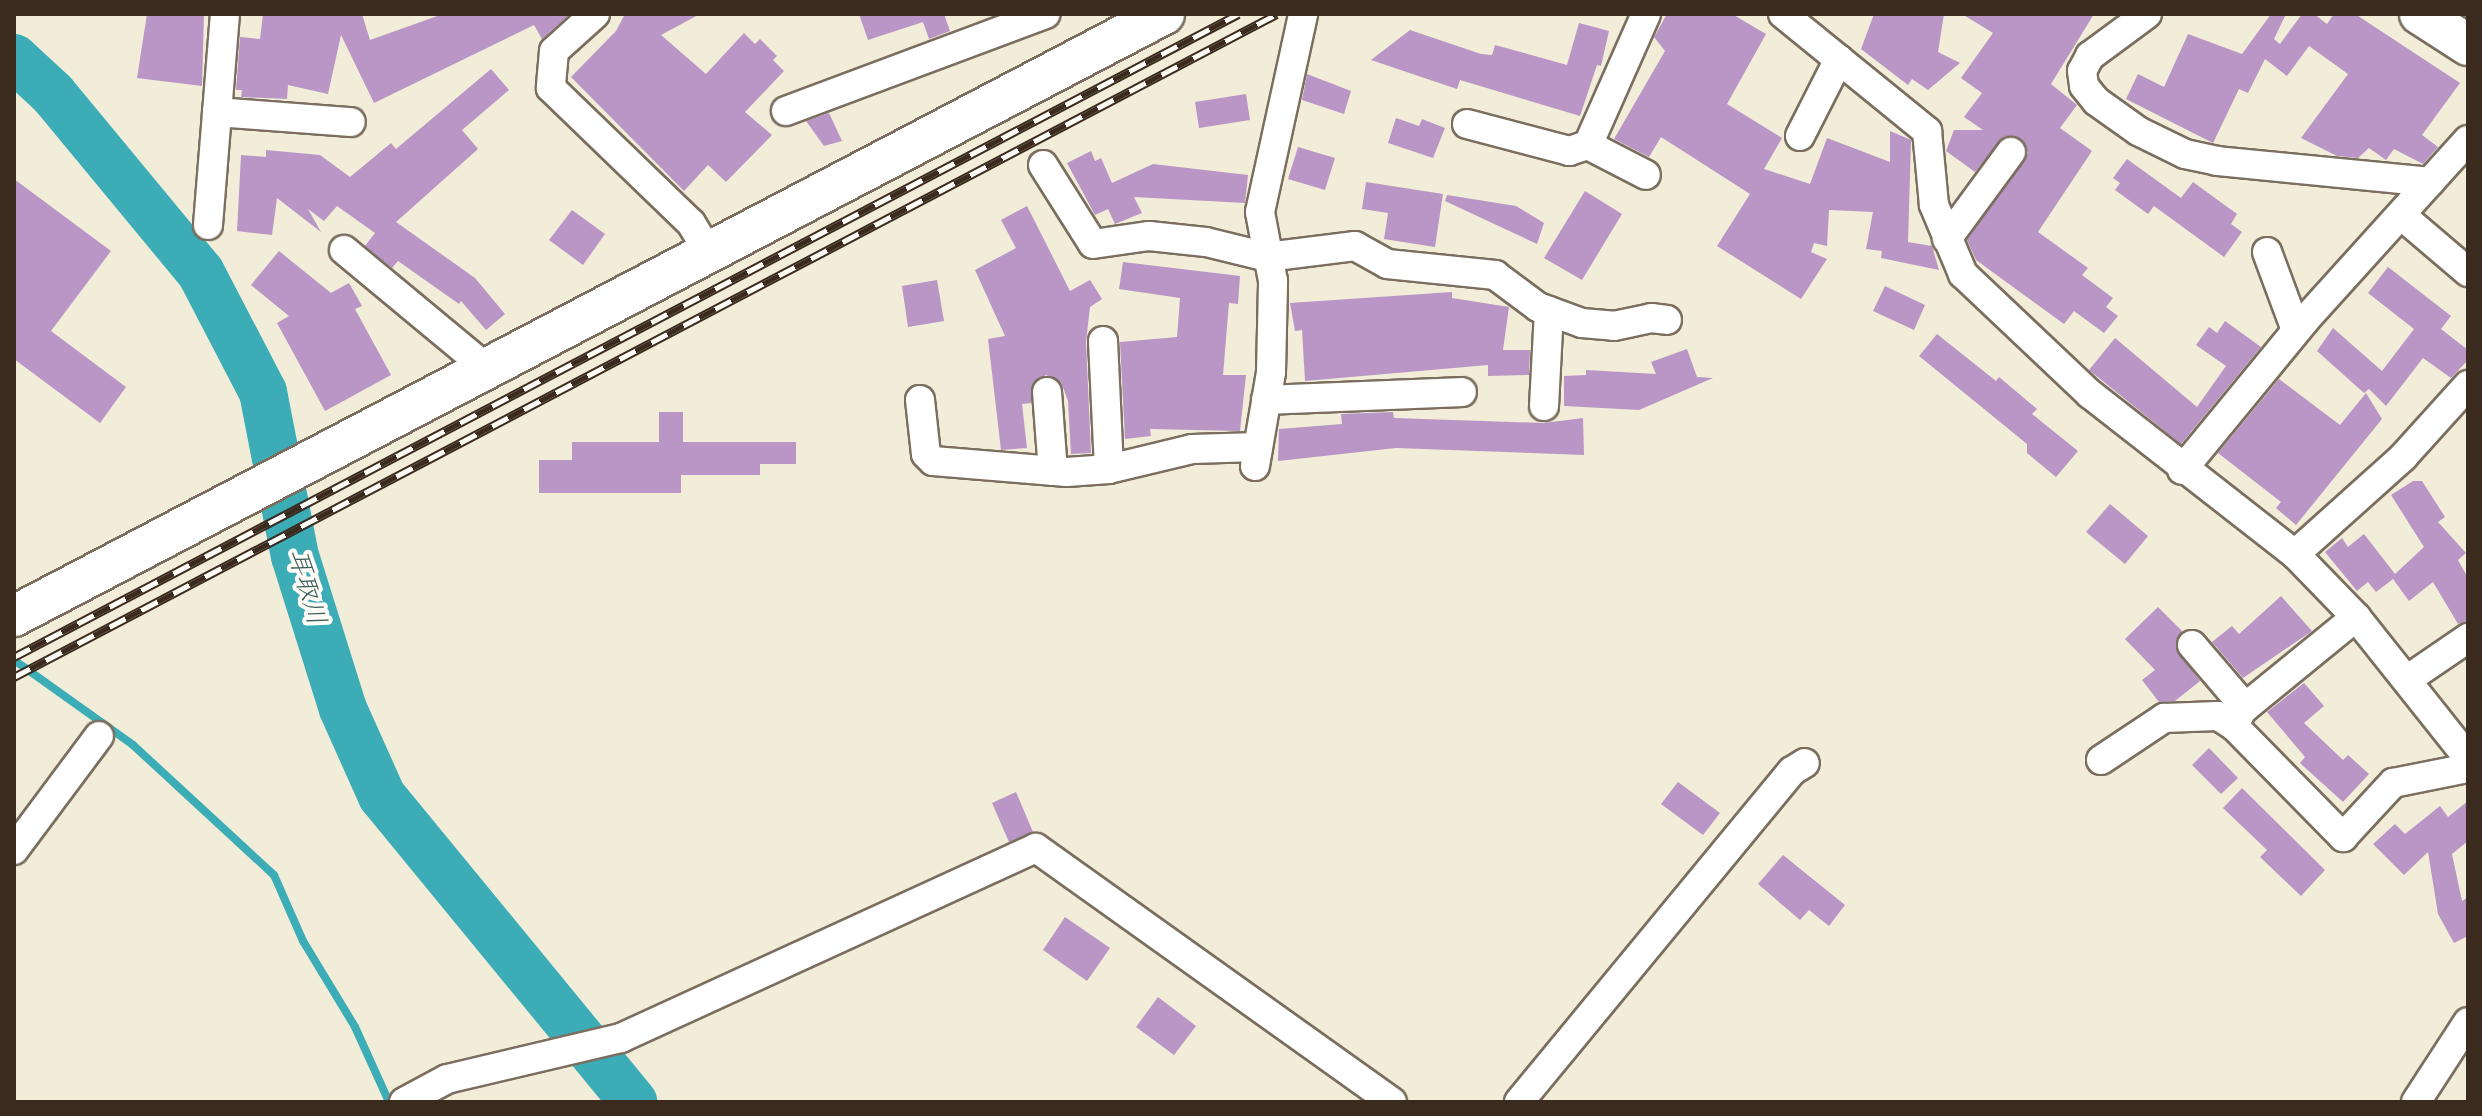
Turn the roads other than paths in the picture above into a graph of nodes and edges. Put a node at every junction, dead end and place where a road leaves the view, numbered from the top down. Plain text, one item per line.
1 (225, 14) edge
2 (595, 14) edge
3 (1045, 14) edge
4 (1303, 14) edge
5 (1646, 14) edge
6 (1783, 14) edge
7 (2147, 14) edge
8 (2420, 14) edge
9 (1147, 18) edge
10 (2468, 45) edge
11 (1839, 59) junction
12 (786, 111) dead end
13 (217, 112) junction
14 (351, 122) dead end
15 (1467, 124) dead end
16 (1800, 136) dead end
17 (2468, 140) edge
18 (1588, 145) junction
19 (2011, 152) dead end
20 (1043, 165) dead end
21 (1646, 175) dead end
22 (2430, 182) junction
23 (2401, 215) junction
24 (208, 225) dead end
25 (1947, 239) junction
26 (344, 250) dead end
27 (708, 251) junction
28 (2267, 252) dead end
29 (1267, 257) junction
30 (2468, 272) edge
31 (1549, 311) junction
32 (1667, 320) dead end
33 (2296, 330) junction
34 (1103, 341) dead end
35 (485, 367) junction
36 (2468, 385) edge
37 (1047, 392) dead end
38 (1462, 392) dead end
39 (920, 400) dead end
40 (1266, 400) junction
41 (1544, 406) dead end
42 (1109, 469) junction
43 (2182, 470) junction
44 (1053, 471) junction
45 (2295, 554) junction
46 (14, 616) edge
47 (2356, 617) junction
48 (2468, 638) edge
49 (2192, 645) dead end
50 (2408, 679) junction
51 (2240, 716) junction
52 (99, 736) dead end
53 (2468, 758) edge
54 (2101, 760) dead end
55 (1805, 763) dead end
56 (2468, 768) edge
57 (14, 850) edge
58 (2468, 1022) edge
59 (404, 1102) edge
60 (1392, 1102) edge
61 (1519, 1102) edge
62 (2416, 1102) edge

1 - 13 street
2 - 27 street
3 - 12 street
4 - 29 street
5 - 18 street
6 - 11 street
7 - 22 street
8 - 10 street
9 - 27 street
11 - 16 street
11 - 25 street
13 - 14 street
13 - 24 street
15 - 18 street
17 - 22 street
18 - 21 street
19 - 25 street
20 - 29 street
22 - 23 street
23 - 30 street
23 - 33 street
25 - 43 street
26 - 35 street
27 - 35 street
28 - 33 street
29 - 31 street
29 - 40 street
31 - 32 street
31 - 41 street
33 - 43 street
34 - 42 street
35 - 46 street
36 - 45 street
37 - 44 street
38 - 40 street
39 - 44 street
40 - 42 street
42 - 44 street
43 - 45 street
45 - 47 street
47 - 50 street
47 - 51 street
48 - 50 street
49 - 51 street
50 - 53 street
51 - 54 street
51 - 56 street
52 - 57 street
55 - 61 street
58 - 62 street
59 - 60 street

